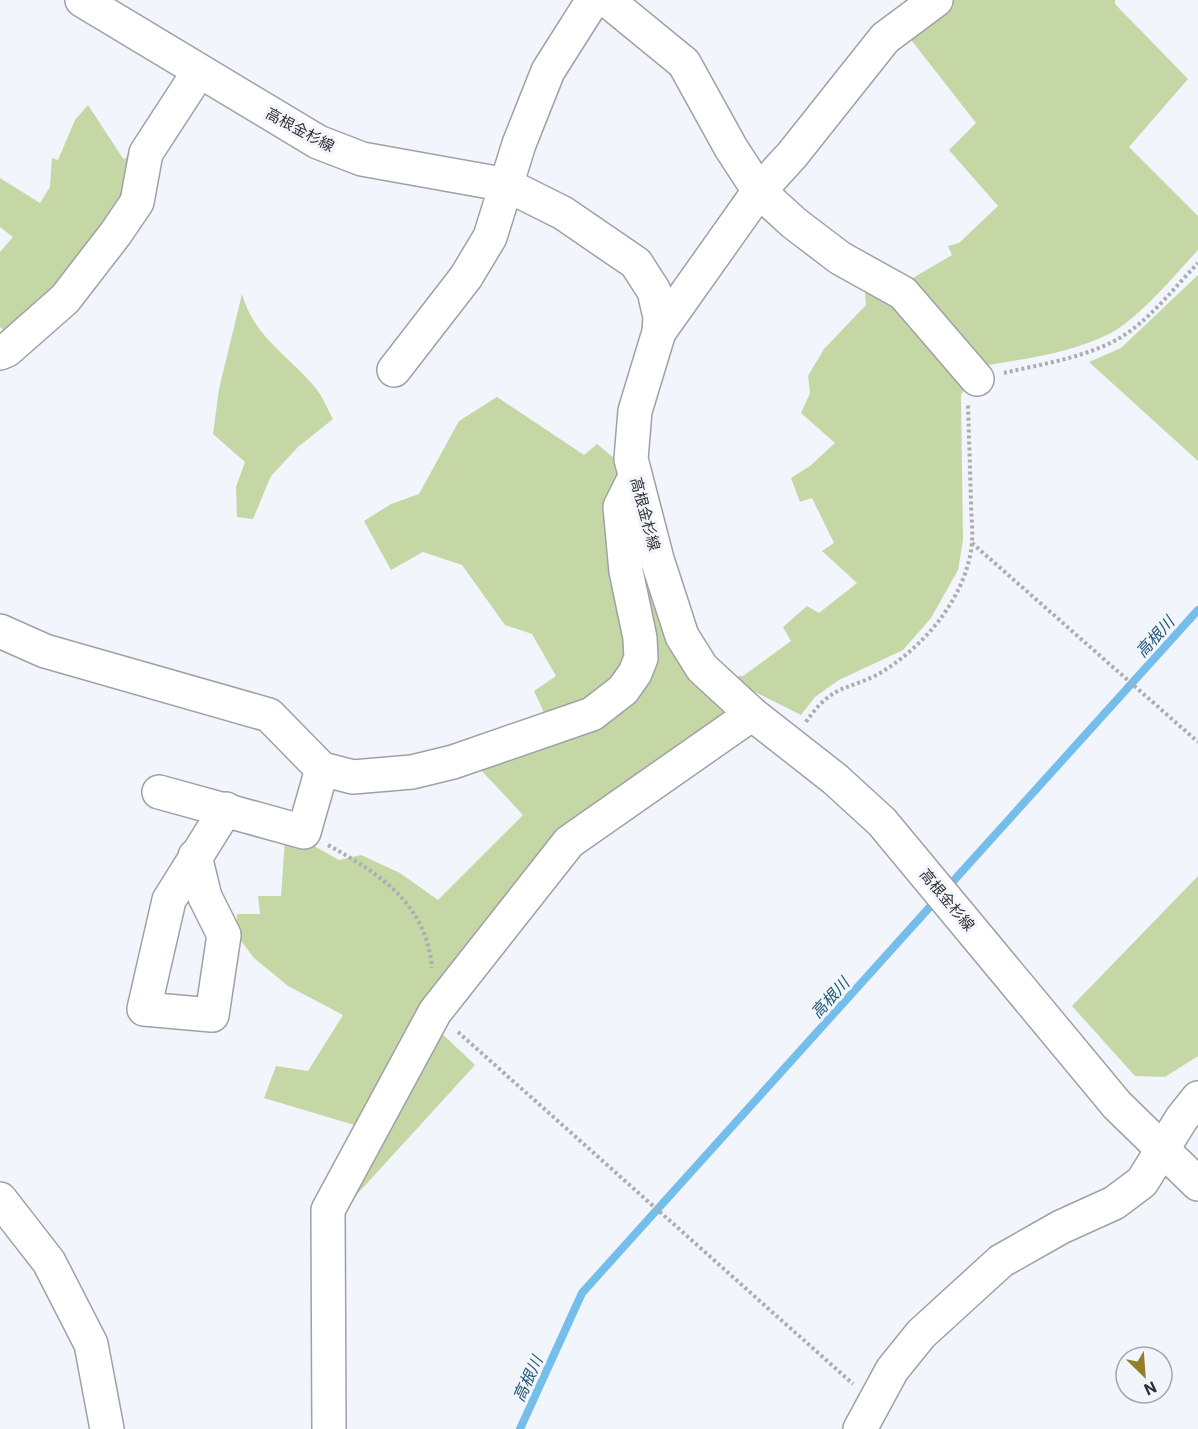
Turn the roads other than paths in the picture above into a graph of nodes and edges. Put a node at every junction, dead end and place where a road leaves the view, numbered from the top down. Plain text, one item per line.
1 (82, 0) edge
2 (593, 0) edge
3 (607, 0) edge
4 (936, 0) edge
5 (198, 73) junction
6 (507, 185) junction
7 (759, 191) junction
8 (659, 332) junction
9 (0, 353) edge
10 (394, 370) dead end
11 (977, 379) road end
12 (635, 477) junction
13 (0, 631) edge
14 (752, 714) junction
15 (322, 769) junction
16 (159, 792) dead end
17 (226, 809) junction
18 (195, 856) dead end
19 (1198, 1098) edge
20 (1161, 1150) junction
21 (1198, 1184) edge
22 (0, 1198) edge
23 (867, 1416) edge
24 (107, 1429) edge
25 (329, 1429) edge

1 - 5 street, 高根金杉線
2 - 6 street
3 - 7 street
4 - 7 street
5 - 6 street, 高根金杉線
5 - 9 street
6 - 8 street, 高根金杉線
6 - 10 street
7 - 8 street
7 - 11 street
8 - 12 street, 高根金杉線
12 - 14 street, 高根金杉線
12 - 15 street
13 - 15 street
14 - 20 street, 高根金杉線
14 - 25 street
15 - 17 street
16 - 17 street
17 - 18 street
19 - 20 street
20 - 21 street, 高根金杉線
20 - 23 street
22 - 24 street

